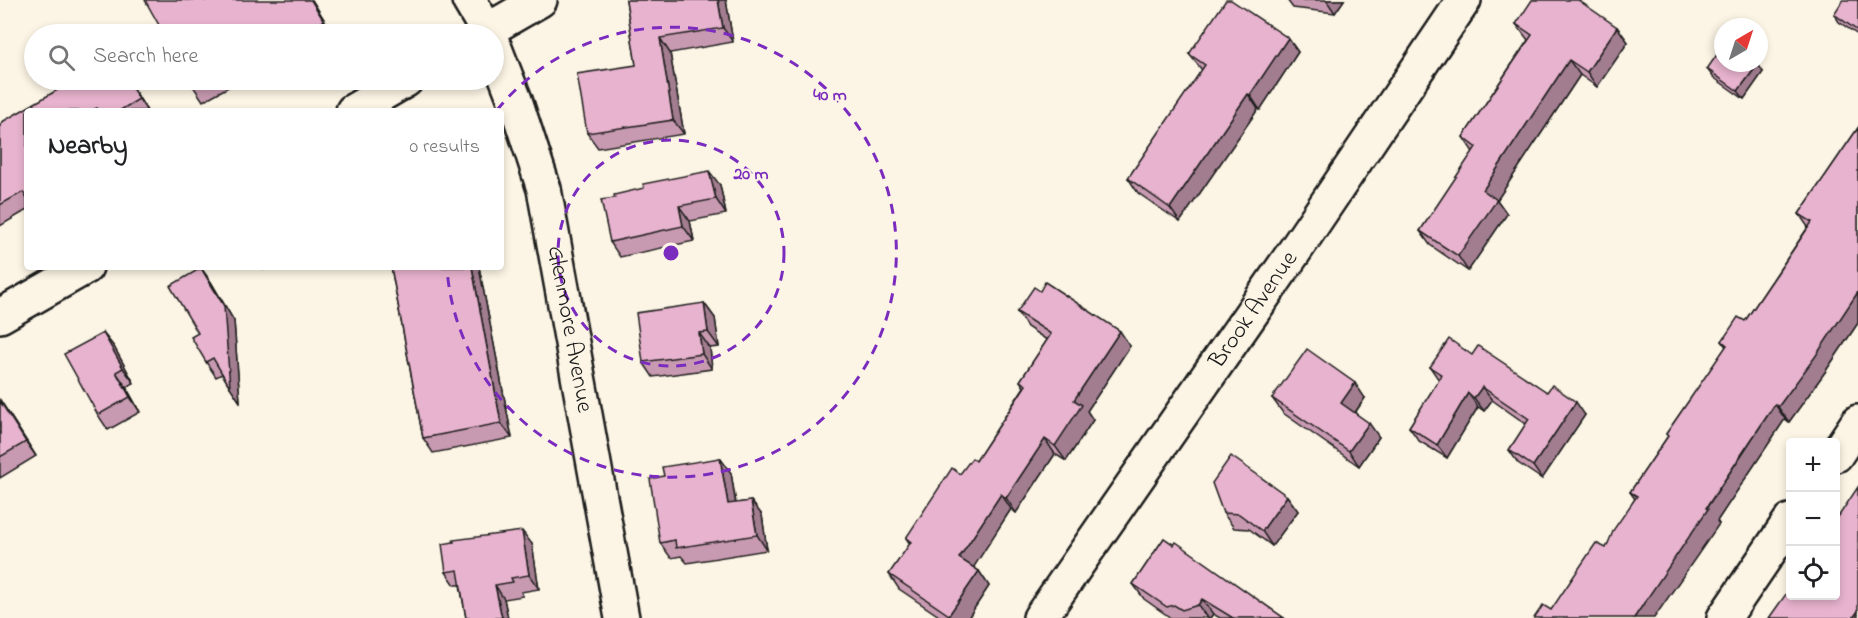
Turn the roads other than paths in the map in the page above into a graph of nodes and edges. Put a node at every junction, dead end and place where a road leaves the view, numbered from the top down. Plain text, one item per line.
1 (469, 0) edge
2 (540, 0) edge
3 (1464, 0) edge
4 (481, 24) edge
5 (504, 26) edge
6 (504, 74) edge
7 (389, 90) edge
8 (358, 108) edge
9 (81, 270) edge
10 (0, 316) edge
11 (1858, 422) edge
12 (1840, 449) edge
13 (1786, 528) edge
14 (621, 618) edge
15 (1040, 618) edge
16 (1724, 618) edge

1 - 4 street, Glenmore Avenue
2 - 5 street
3 - 15 street, Brook Avenue
6 - 14 street, Glenmore Avenue
7 - 8 street
9 - 10 street
11 - 12 street
13 - 16 street

